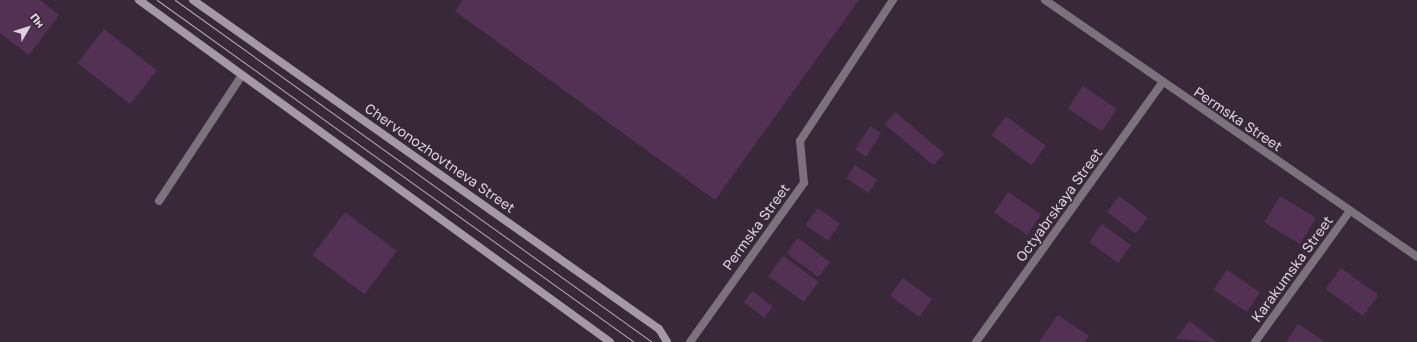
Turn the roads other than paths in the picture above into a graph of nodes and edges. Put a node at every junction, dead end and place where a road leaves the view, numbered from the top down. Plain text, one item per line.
1 (139, 0) edge
2 (193, 0) edge
3 (893, 0) edge
4 (1045, 0) edge
5 (242, 75) junction
6 (1162, 83) junction
7 (159, 201) dead end
8 (1350, 211) junction
9 (1417, 257) edge
10 (610, 342) edge
11 (667, 342) edge
12 (690, 342) edge
13 (976, 342) edge
14 (1256, 342) edge

1 - 5 main road
2 - 11 main road, Chervonozhovtneva Street
3 - 12 street, Permska Street
4 - 6 street, Permska Street
5 - 7 street
5 - 10 main road
6 - 8 street, Permska Street
6 - 13 street, Octyabrskaya Street
8 - 9 street, Permska Street
8 - 14 street, Karakumska Street

